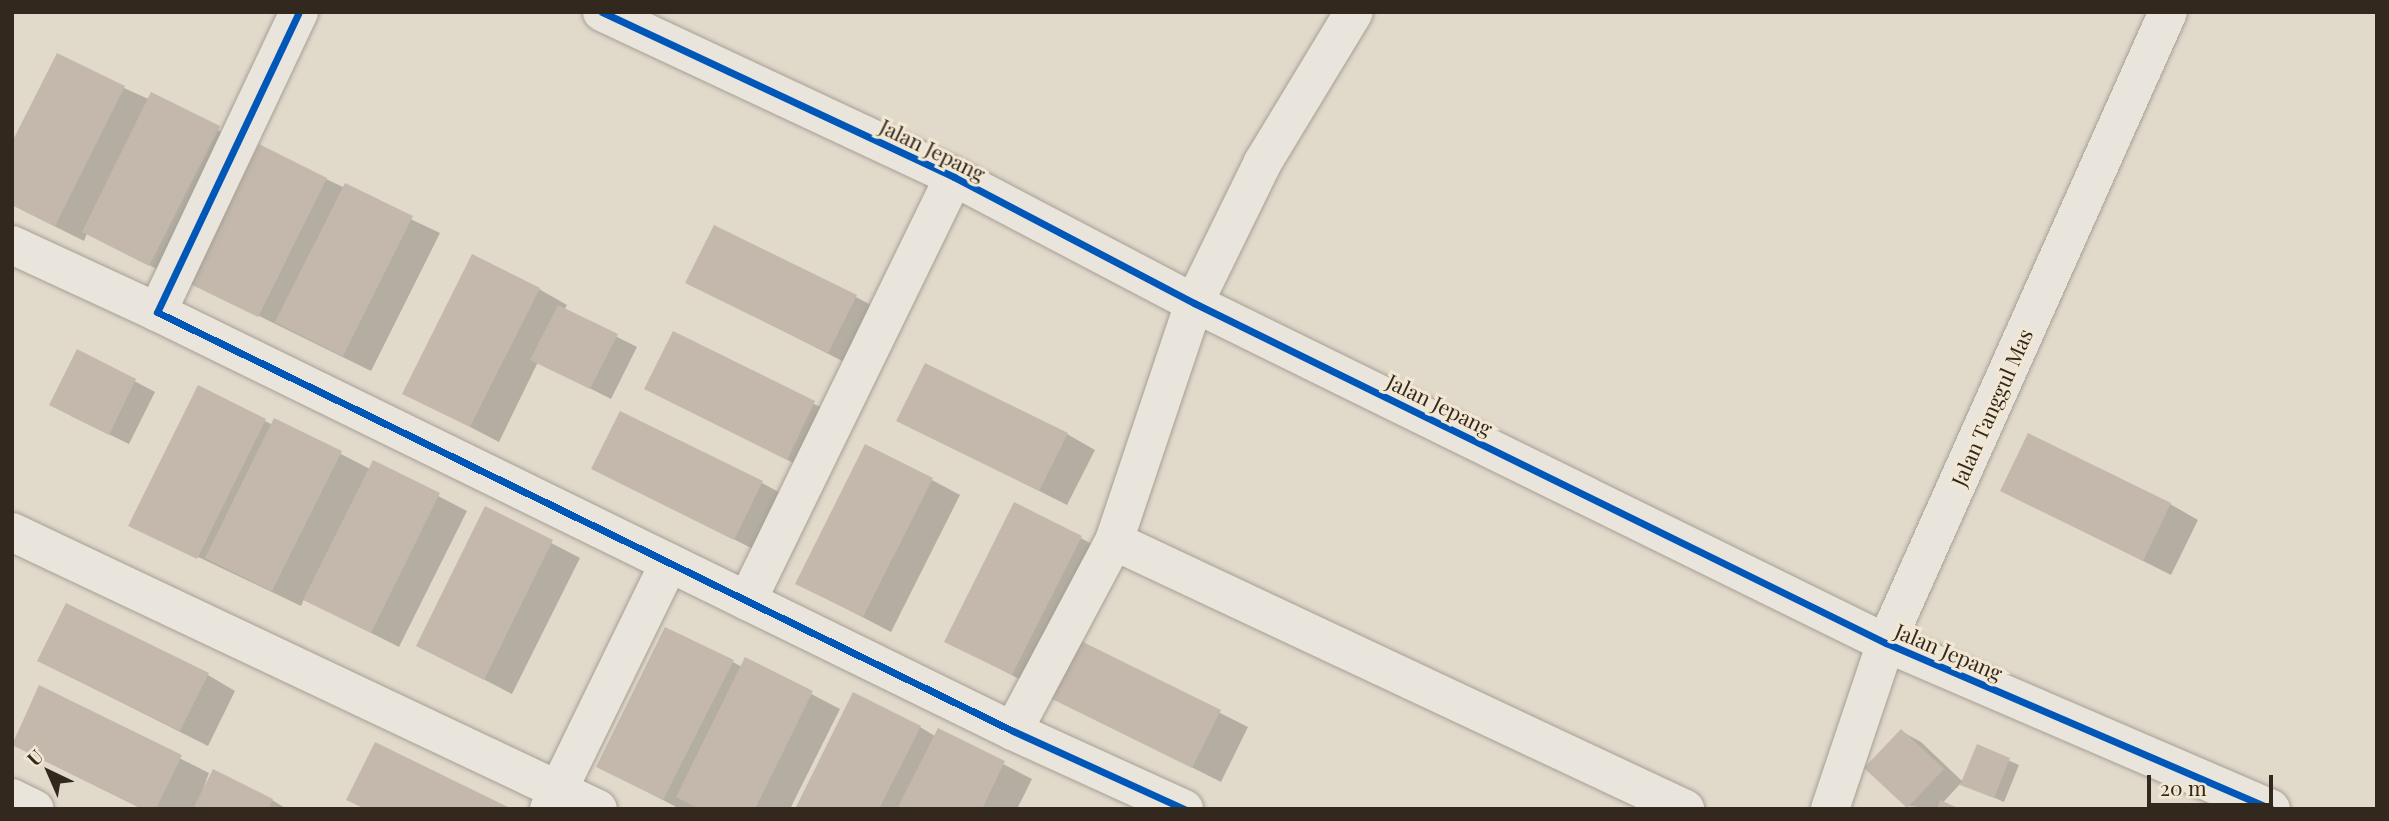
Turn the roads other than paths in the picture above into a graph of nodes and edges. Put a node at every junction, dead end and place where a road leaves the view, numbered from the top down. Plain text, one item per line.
1 (299, 12) edge
2 (602, 12) edge
3 (1354, 12) edge
4 (2168, 12) edge
5 (954, 177) junction
6 (12, 245) edge
7 (1194, 303) junction
8 (157, 312) junction
9 (12, 532) edge
10 (1114, 541) junction
11 (669, 564) junction
12 (747, 601) junction
13 (1886, 643) junction
14 (1013, 731) junction
15 (12, 798) edge
16 (553, 800) edge
17 (35, 809) edge
18 (598, 809) edge
19 (1184, 809) edge
20 (1685, 809) edge
21 (1830, 809) edge
22 (2271, 809) edge

1 - 8 street
2 - 5 street, Jalan Jepang
3 - 7 street
4 - 13 street, Jalan Tanggul Mas
5 - 7 street, Jalan Jepang
5 - 12 street
6 - 8 street
7 - 10 street
7 - 13 street, Jalan Jepang
8 - 11 street
9 - 16 street
10 - 14 street
10 - 20 street
11 - 12 street
11 - 16 street
12 - 14 street
13 - 21 street, Jalan Tanggul Mas
13 - 22 street, Jalan Jepang
14 - 19 street
15 - 17 street
16 - 18 street

